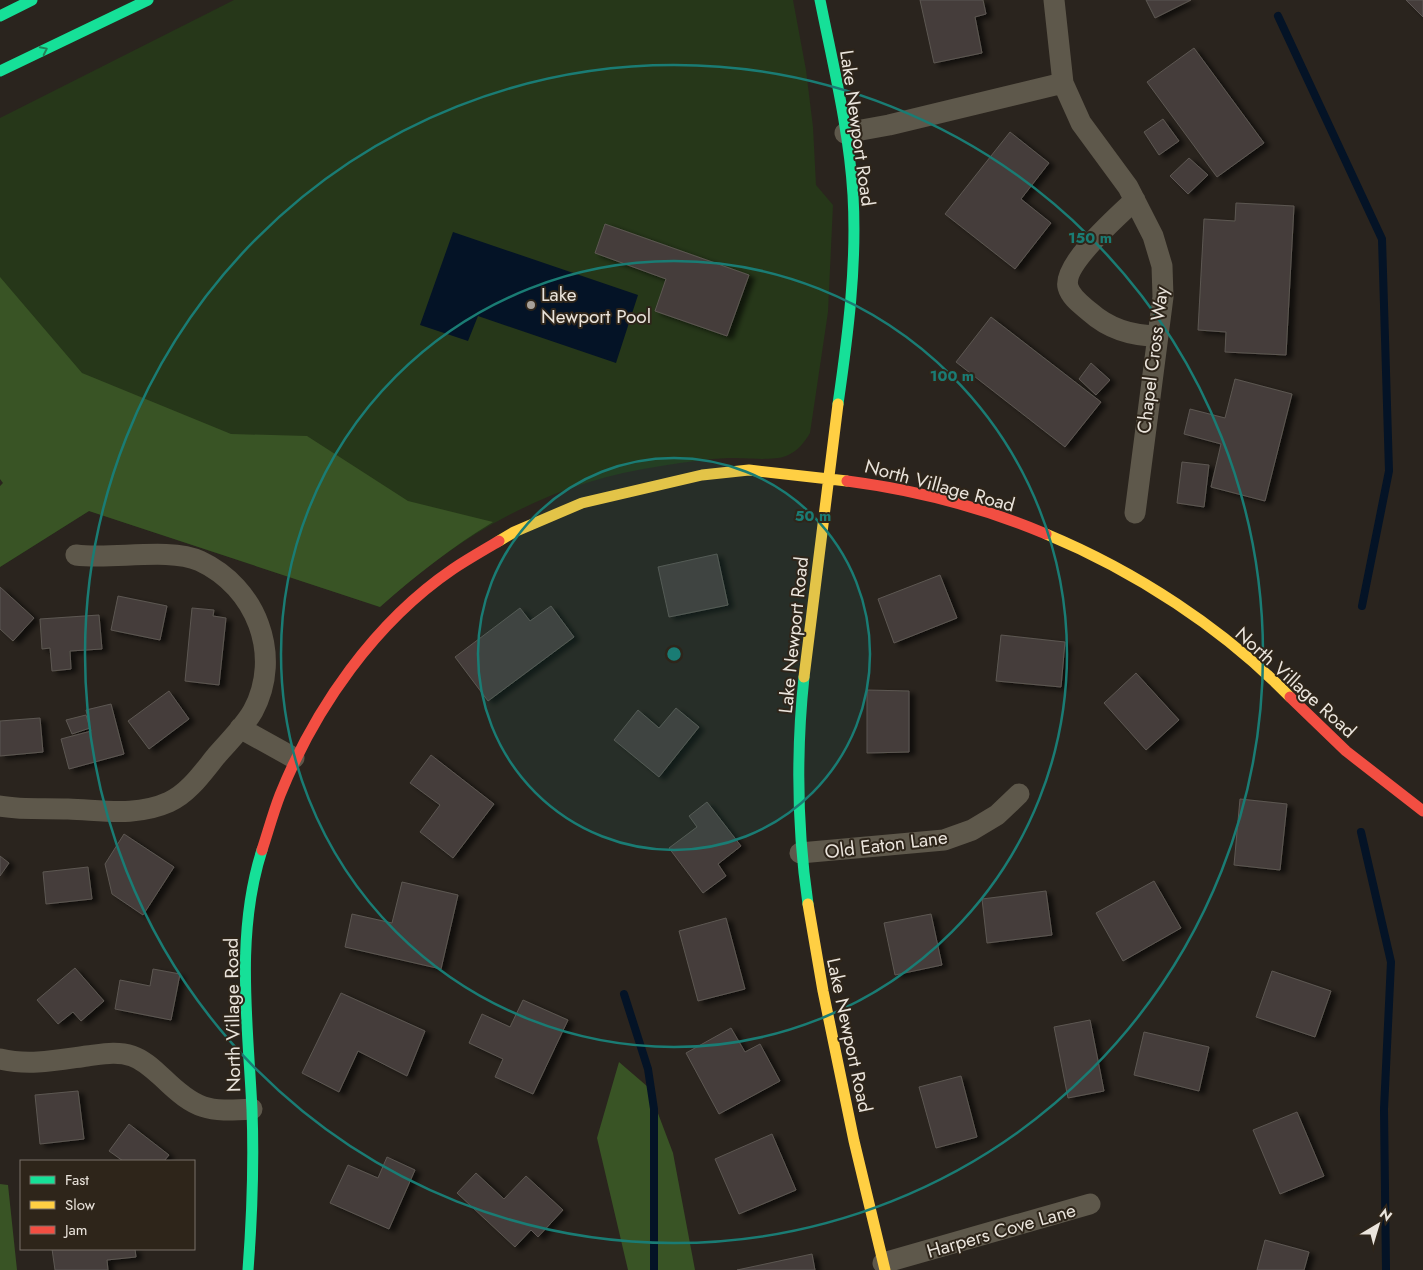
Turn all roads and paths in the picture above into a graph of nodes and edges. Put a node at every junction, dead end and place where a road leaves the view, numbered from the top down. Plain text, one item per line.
1 (32, 0) edge
2 (148, 0) edge
3 (820, 0) edge
4 (1054, 0) edge
5 (0, 16) edge
6 (0, 71) edge
7 (1063, 83) junction
8 (845, 133) junction
9 (1135, 200) junction
10 (1158, 336) junction
11 (828, 477) junction
12 (1135, 513) dead end
13 (76, 555) dead end
14 (240, 728) junction
15 (294, 758) junction
16 (1019, 794) dead end
17 (0, 806) edge
18 (1423, 812) edge
19 (800, 853) junction
20 (0, 1059) edge
21 (252, 1109) junction
22 (1090, 1204) dead end
23 (884, 1266) edge
24 (248, 1270) edge

1 - 5 street
6 -> 2 street
3 - 8 street, Lake Newport Road
4 - 7 street, Chapel Cross Way
7 - 8 street
7 - 9 street, Chapel Cross Way
8 - 11 street, Lake Newport Road
9 - 10 street, Chapel Cross Way
9 - 10 street
10 - 12 street, Chapel Cross Way
11 - 15 street, North Village Road
11 - 18 street, North Village Road
11 - 19 street, Lake Newport Road
13 - 14 street
14 - 15 street
14 - 17 street
15 - 21 street, North Village Road
16 - 19 street, Old Eaton Lane
19 - 23 street, Lake Newport Road
20 - 21 street
21 - 24 street, North Village Road
22 - 23 street, Harpers Cove Lane

